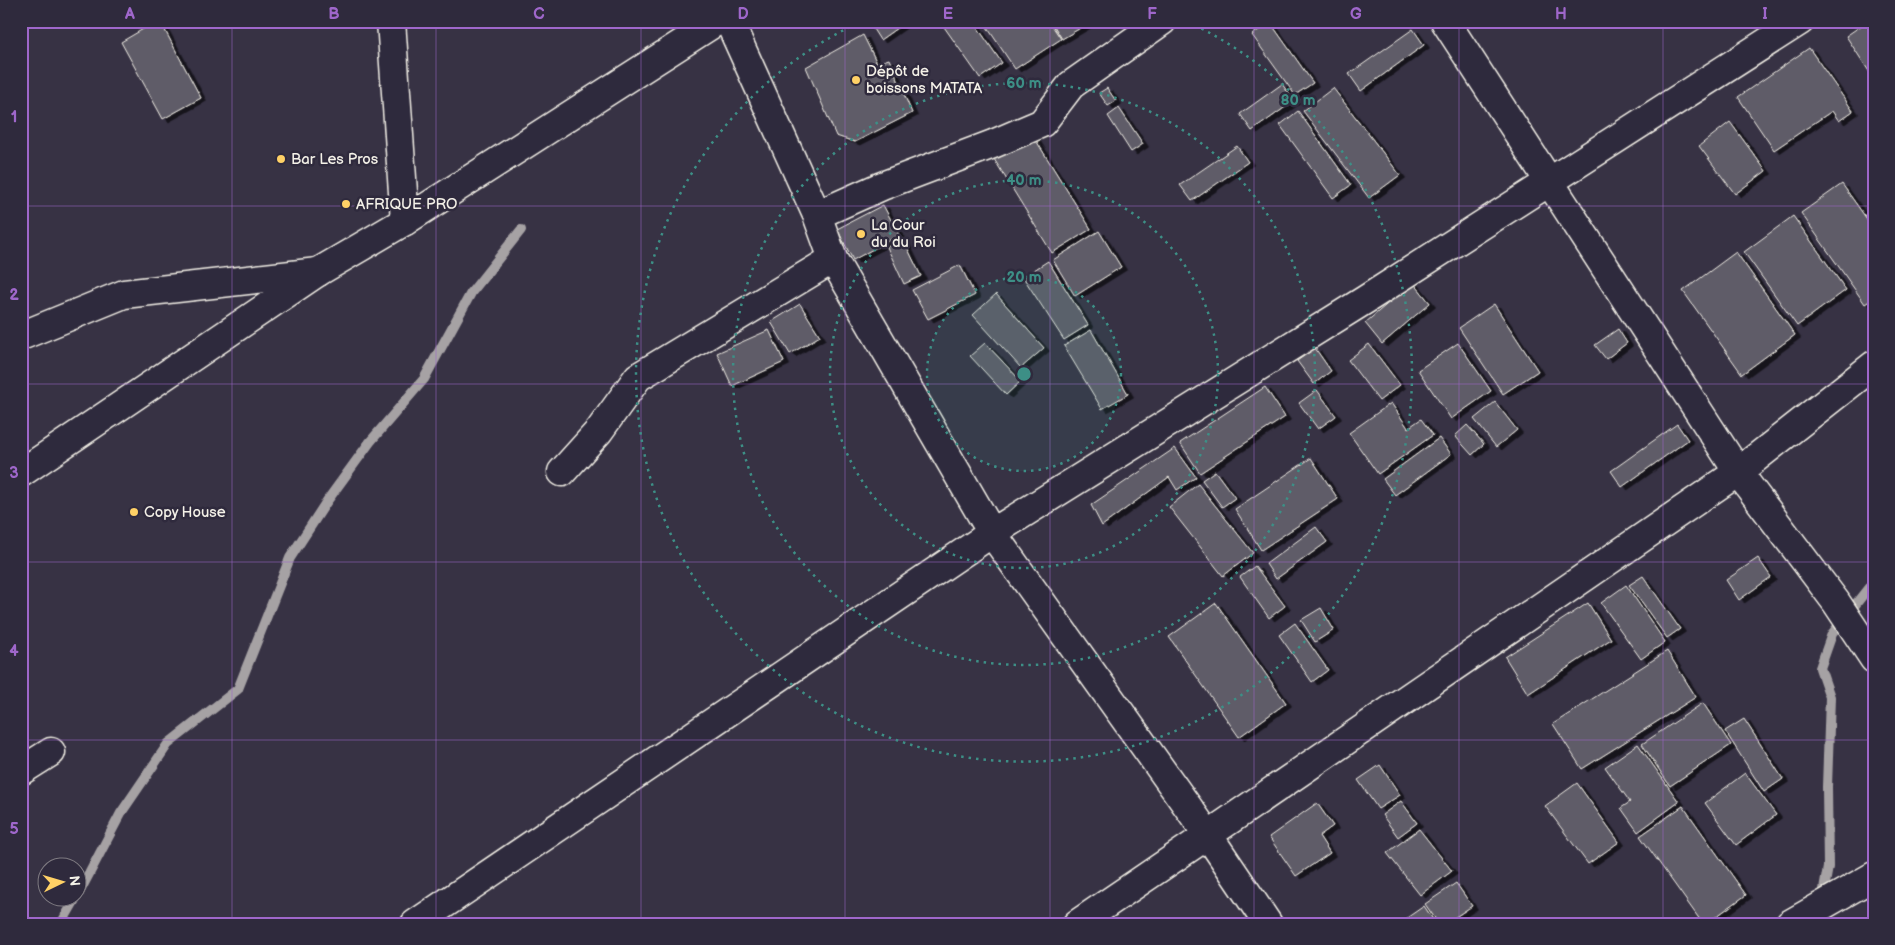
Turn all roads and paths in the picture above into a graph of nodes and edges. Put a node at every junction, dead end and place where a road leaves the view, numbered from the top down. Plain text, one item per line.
1 (391, 21) edge
2 (717, 21) edge
3 (729, 21) edge
4 (1162, 21) edge
5 (1445, 21) edge
6 (1800, 21) edge
7 (1548, 182) junction
8 (817, 215) junction
9 (405, 221) junction
10 (833, 259) junction
11 (318, 272) junction
12 (21, 336) edge
13 (1874, 365) edge
14 (562, 472) dead end
15 (1738, 472) junction
16 (21, 473) edge
17 (992, 533) junction
18 (1874, 659) edge
19 (51, 752) dead end
20 (21, 772) edge
21 (1208, 836) junction
22 (1874, 876) edge
23 (1791, 923) edge
24 (415, 924) edge
25 (1077, 924) edge
26 (1268, 924) edge

1 - 9 main road
2 - 9 main road
3 - 8 main road
4 - 8 main road
5 - 7 main road
6 - 7 main road
7 - 15 main road
7 - 17 main road
8 - 10 main road
9 - 11 main road
10 - 14 main road
10 - 17 main road
11 - 12 main road
11 - 16 main road
13 - 15 main road
15 - 18 main road
15 - 21 main road
17 - 21 main road
17 - 24 main road
19 - 20 main road
21 - 25 main road
21 - 26 main road
22 - 23 main road

